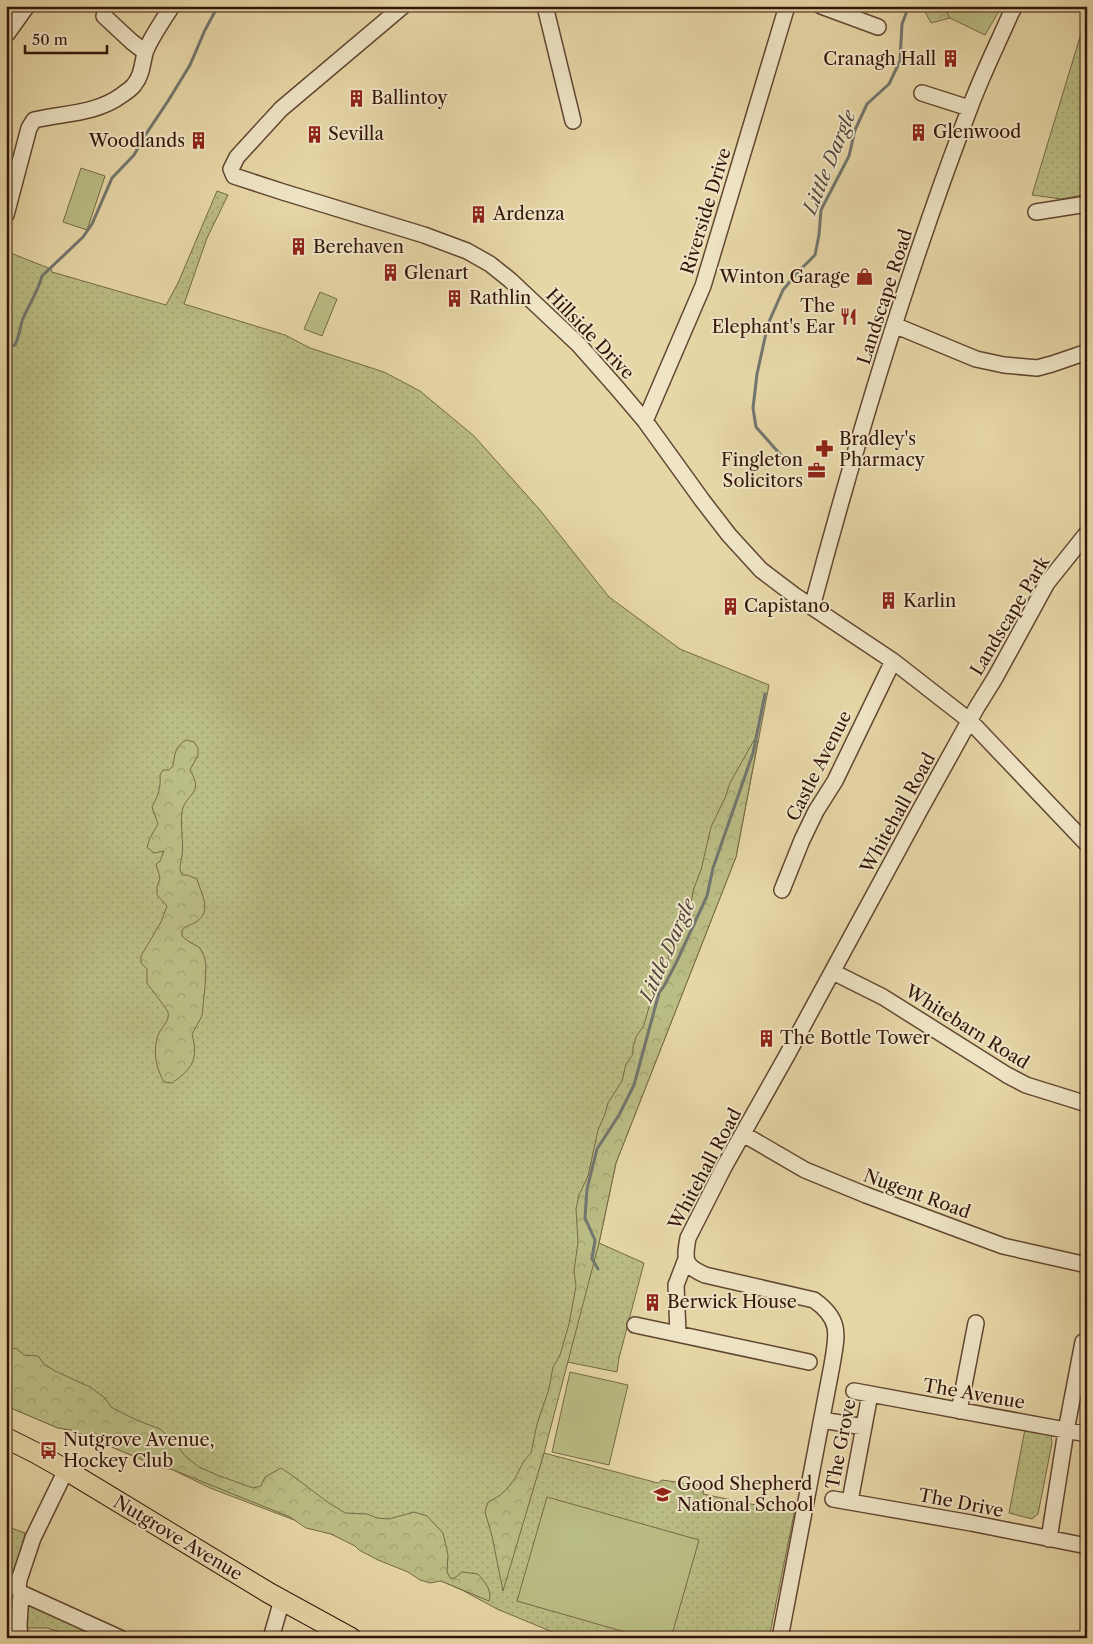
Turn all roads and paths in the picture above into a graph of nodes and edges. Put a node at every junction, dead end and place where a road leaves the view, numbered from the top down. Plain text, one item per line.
1 (27, 6) edge
2 (172, 6) edge
3 (403, 6) edge
4 (545, 6) edge
5 (787, 6) edge
6 (822, 6) edge
7 (1015, 6) edge
8 (104, 16) dead end
9 (878, 27) dead end
10 (7, 34) edge
11 (145, 52) junction
12 (922, 94) dead end
13 (969, 108) junction
14 (573, 121) dead end
15 (1087, 204) edge
16 (1036, 212) dead end
17 (6, 215) edge
18 (894, 326) junction
19 (1087, 352) edge
20 (645, 421) junction
21 (1087, 532) edge
22 (812, 607) junction
23 (893, 661) junction
24 (970, 721) junction
25 (1087, 844) edge
26 (782, 890) dead end
27 (833, 972) junction
28 (1087, 1104) edge
29 (744, 1134) junction
30 (686, 1259) junction
31 (1087, 1265) edge
32 (976, 1323) dead end
33 (635, 1324) dead end
34 (678, 1333) junction
35 (1087, 1343) edge
36 (809, 1362) dead end
37 (854, 1391) dead end
38 (870, 1394) junction
39 (959, 1411) junction
40 (822, 1420) junction
41 (864, 1427) junction
42 (1066, 1430) junction
43 (1087, 1434) edge
44 (6, 1438) edge
45 (66, 1470) junction
46 (834, 1499) dead end
47 (850, 1501) junction
48 (1049, 1539) junction
49 (1082, 1545) dead end
50 (21, 1593) junction
51 (282, 1600) junction
52 (20, 1638) edge
53 (120, 1638) edge
54 (270, 1638) edge
55 (351, 1638) edge
56 (780, 1638) edge

1 - 10 street
2 - 11 street
3 - 20 street, Hillside Drive
4 - 14 street
5 - 20 street, Riverside Drive
6 - 9 street
7 - 13 street, Landscape Road
8 - 11 street
11 - 17 street
12 - 13 street
13 - 18 street, Landscape Road
15 - 16 street
18 - 19 street
18 - 22 street, Landscape Road
20 - 22 street, Hillside Drive
21 - 24 street, Landscape Park
22 - 23 street, Hillside Drive
23 - 24 street, Hillside Drive
23 - 26 street, Castle Avenue
24 - 25 street, Hillside Drive
24 - 27 street, Whitehall Road
27 - 28 street, Whitebarn Road
27 - 29 street, Whitehall Road
29 - 30 street, Whitehall Road
29 - 31 street, Nugent Road
30 - 34 street
30 - 40 street, Whitehall Road
32 - 39 street
33 - 34 street
34 - 36 street
35 - 42 street
37 - 38 street, The Avenue
38 - 39 street, The Avenue
38 - 41 street, The Grove
39 - 42 street, The Avenue
40 - 41 street
40 - 56 street, Whitehall Road
41 - 47 street, The Grove
42 - 43 street, The Avenue
42 - 48 street
44 - 45 main road, Nutgrove Avenue
45 - 50 street
45 - 51 main road, Nutgrove Avenue
46 - 47 street, The Drive
47 - 48 street, The Drive
48 - 49 street, The Drive
50 - 52 street
50 - 53 street
51 - 54 street
51 - 55 main road, Nutgrove Avenue

